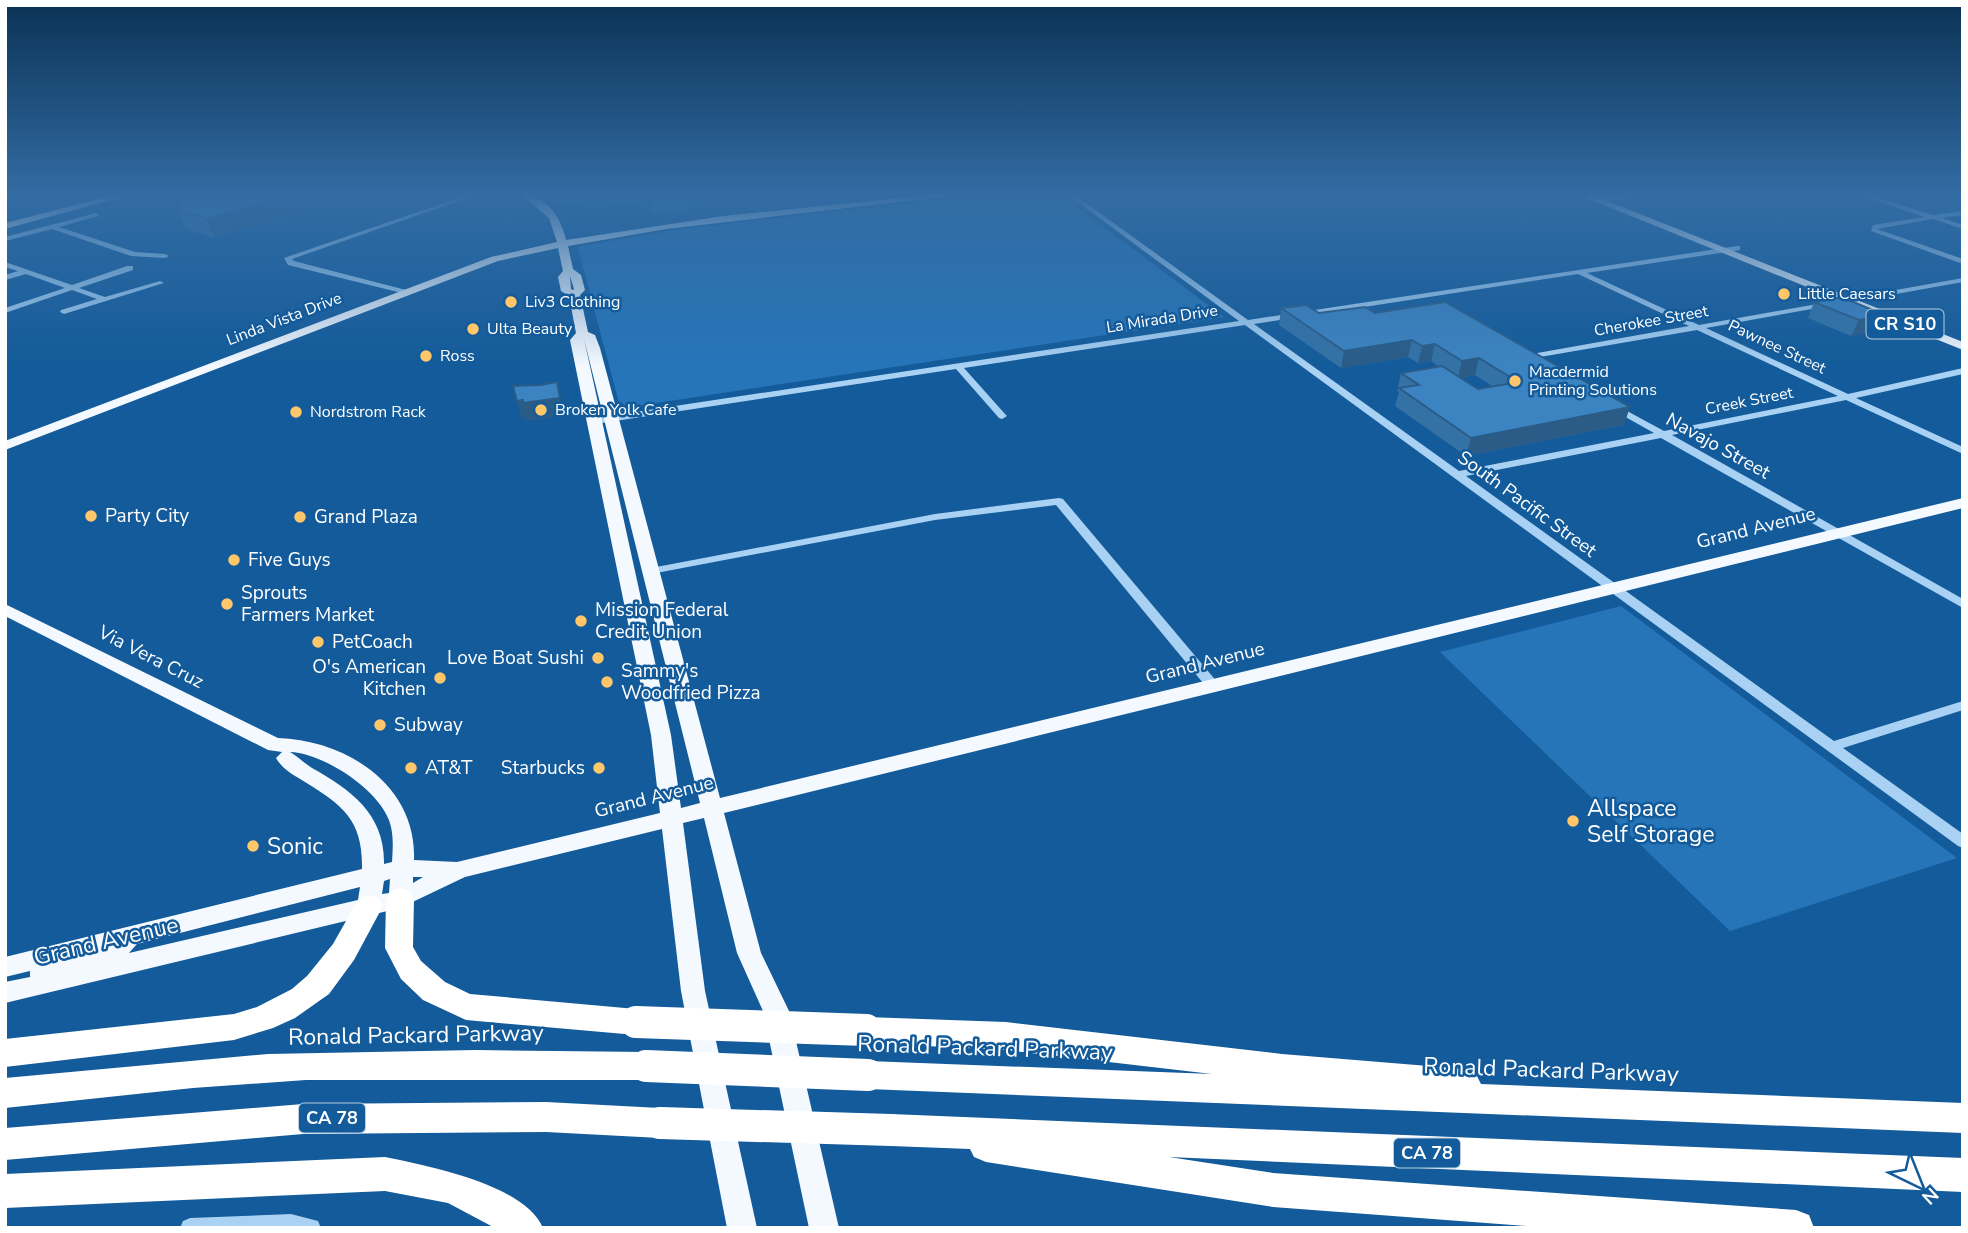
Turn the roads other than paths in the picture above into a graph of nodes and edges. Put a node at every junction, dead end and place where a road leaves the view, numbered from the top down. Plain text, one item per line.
1 (130, 253) edge
2 (304, 253) edge
3 (522, 253) edge
4 (563, 253) edge
5 (1151, 253) edge
6 (1704, 253) edge
7 (1727, 253) edge
8 (1749, 253) edge
9 (1936, 253) edge
10 (165, 256) dead end
11 (1963, 262) edge
12 (5, 264) edge
13 (130, 268) dead end
14 (27, 271) junction
15 (1579, 271) junction
16 (5, 278) edge
17 (1963, 281) edge
18 (160, 283) dead end
19 (76, 289) junction
20 (402, 292) junction
21 (1420, 296) junction
22 (1864, 298) junction
23 (106, 300) junction
24 (1847, 301) junction
25 (1440, 307) edge
26 (5, 311) edge
27 (64, 312) dead end
28 (1247, 322) junction
29 (1697, 327) junction
30 (582, 334) junction
31 (1963, 337) edge
32 (1963, 346) edge
33 (1515, 351) edge
34 (1527, 358) junction
35 (958, 366) junction
36 (1547, 369) edge
37 (1963, 371) edge
38 (1846, 397) junction
39 (1609, 404) edge
40 (1002, 416) dead end
41 (612, 418) junction
42 (591, 421) junction
43 (1662, 434) junction
44 (5, 446) edge
45 (1963, 451) edge
46 (1457, 475) junction
47 (1963, 503) edge
48 (1838, 534) junction
49 (651, 571) junction
50 (1613, 589) junction
51 (1963, 604) edge
52 (5, 609) edge
53 (1213, 686) junction
54 (1963, 705) edge
55 (1831, 747) junction
56 (281, 752) junction
57 (712, 808) junction
58 (671, 819) junction
59 (1963, 842) edge
60 (401, 868) junction
61 (459, 870) junction
62 (374, 875) junction
63 (400, 899) junction
64 (369, 906) junction
65 (128, 937) junction
66 (5, 967) edge
67 (5, 992) edge
68 (5, 1053) edge
69 (5, 1093) edge
70 (1753, 1110) junction
71 (1963, 1118) edge
72 (891, 1130) junction
73 (5, 1144) edge
74 (1963, 1175) edge
75 (5, 1191) edge
76 (190, 1228) edge
77 (311, 1228) edge
78 (525, 1228) edge
79 (742, 1228) edge
80 (824, 1228) edge
81 (1796, 1228) edge

1 - 10 street
2 - 20 street
3 - 20 main road, Linda Vista Drive
4 - 30 main road
5 - 28 street, South Pacific Street
6 - 15 street, La Mirada Drive
7 - 24 main road, CR S10
8 - 22 main road, CR S10
9 - 11 street
12 - 14 street
13 - 19 street
14 - 16 street
14 - 19 street
15 - 21 street, La Mirada Drive
15 - 29 street, Pawnee Street
17 - 22 street
18 - 23 street
19 - 23 street
19 - 26 street
20 - 44 main road, Linda Vista Drive
21 - 25 street
21 - 28 street, La Mirada Drive
22 - 24 street, Cherokee Street
22 - 31 main road, CR S10
23 - 27 street
24 - 29 street, Cherokee Street
24 - 32 main road, CR S10
28 - 35 street, La Mirada Drive
28 - 46 street, South Pacific Street
29 - 34 street, Cherokee Street
29 - 38 street, Pawnee Street
30 - 41 main road
30 - 42 main road
33 - 34 street
34 - 36 street
35 - 40 street
35 - 41 street, La Mirada Drive
37 - 38 street, Creek Street
38 - 43 street, Creek Street
38 - 45 street, Pawnee Street
39 - 43 street, Navajo Street
41 - 42 street, La Mirada Drive
41 - 49 main road
42 - 58 main road
43 - 46 street, Creek Street
43 - 48 street, Navajo Street
46 - 50 street, South Pacific Street
47 - 48 main road, Grand Avenue
48 - 50 main road, Grand Avenue
48 - 51 street, Navajo Street
49 - 53 street
49 - 57 main road
50 - 53 main road, Grand Avenue
50 - 55 street, South Pacific Street
52 - 56 main road, Via Vera Cruz
53 - 57 main road, Grand Avenue
54 - 55 street
55 - 59 street, South Pacific Street
56 - 60 main road, Via Vera Cruz
56 - 62 main road, Via Vera Cruz
57 - 58 main road, Grand Avenue
57 - 80 main road
58 - 61 main road, Grand Avenue
58 - 79 main road
60 - 61 main road, Grand Avenue
60 - 62 main road, Grand Avenue
60 - 63 main road, Via Vera Cruz
61 - 63 main road, Grand Avenue
62 - 64 main road, Via Vera Cruz
62 - 65 main road, Grand Avenue
63 - 64 main road, Grand Avenue
63 - 70 highway, bridge
64 - 67 main road, Grand Avenue
64 - 68 highway
65 - 66 main road, Grand Avenue
65 - 67 main road
69 - 70 highway, Ronald Packard Parkway, bridge
70 - 71 highway, Ronald Packard Parkway
72 - 73 highway, CA 78, bridge
72 - 74 highway, CA 78
72 - 81 highway
75 - 78 highway
76 - 77 street

